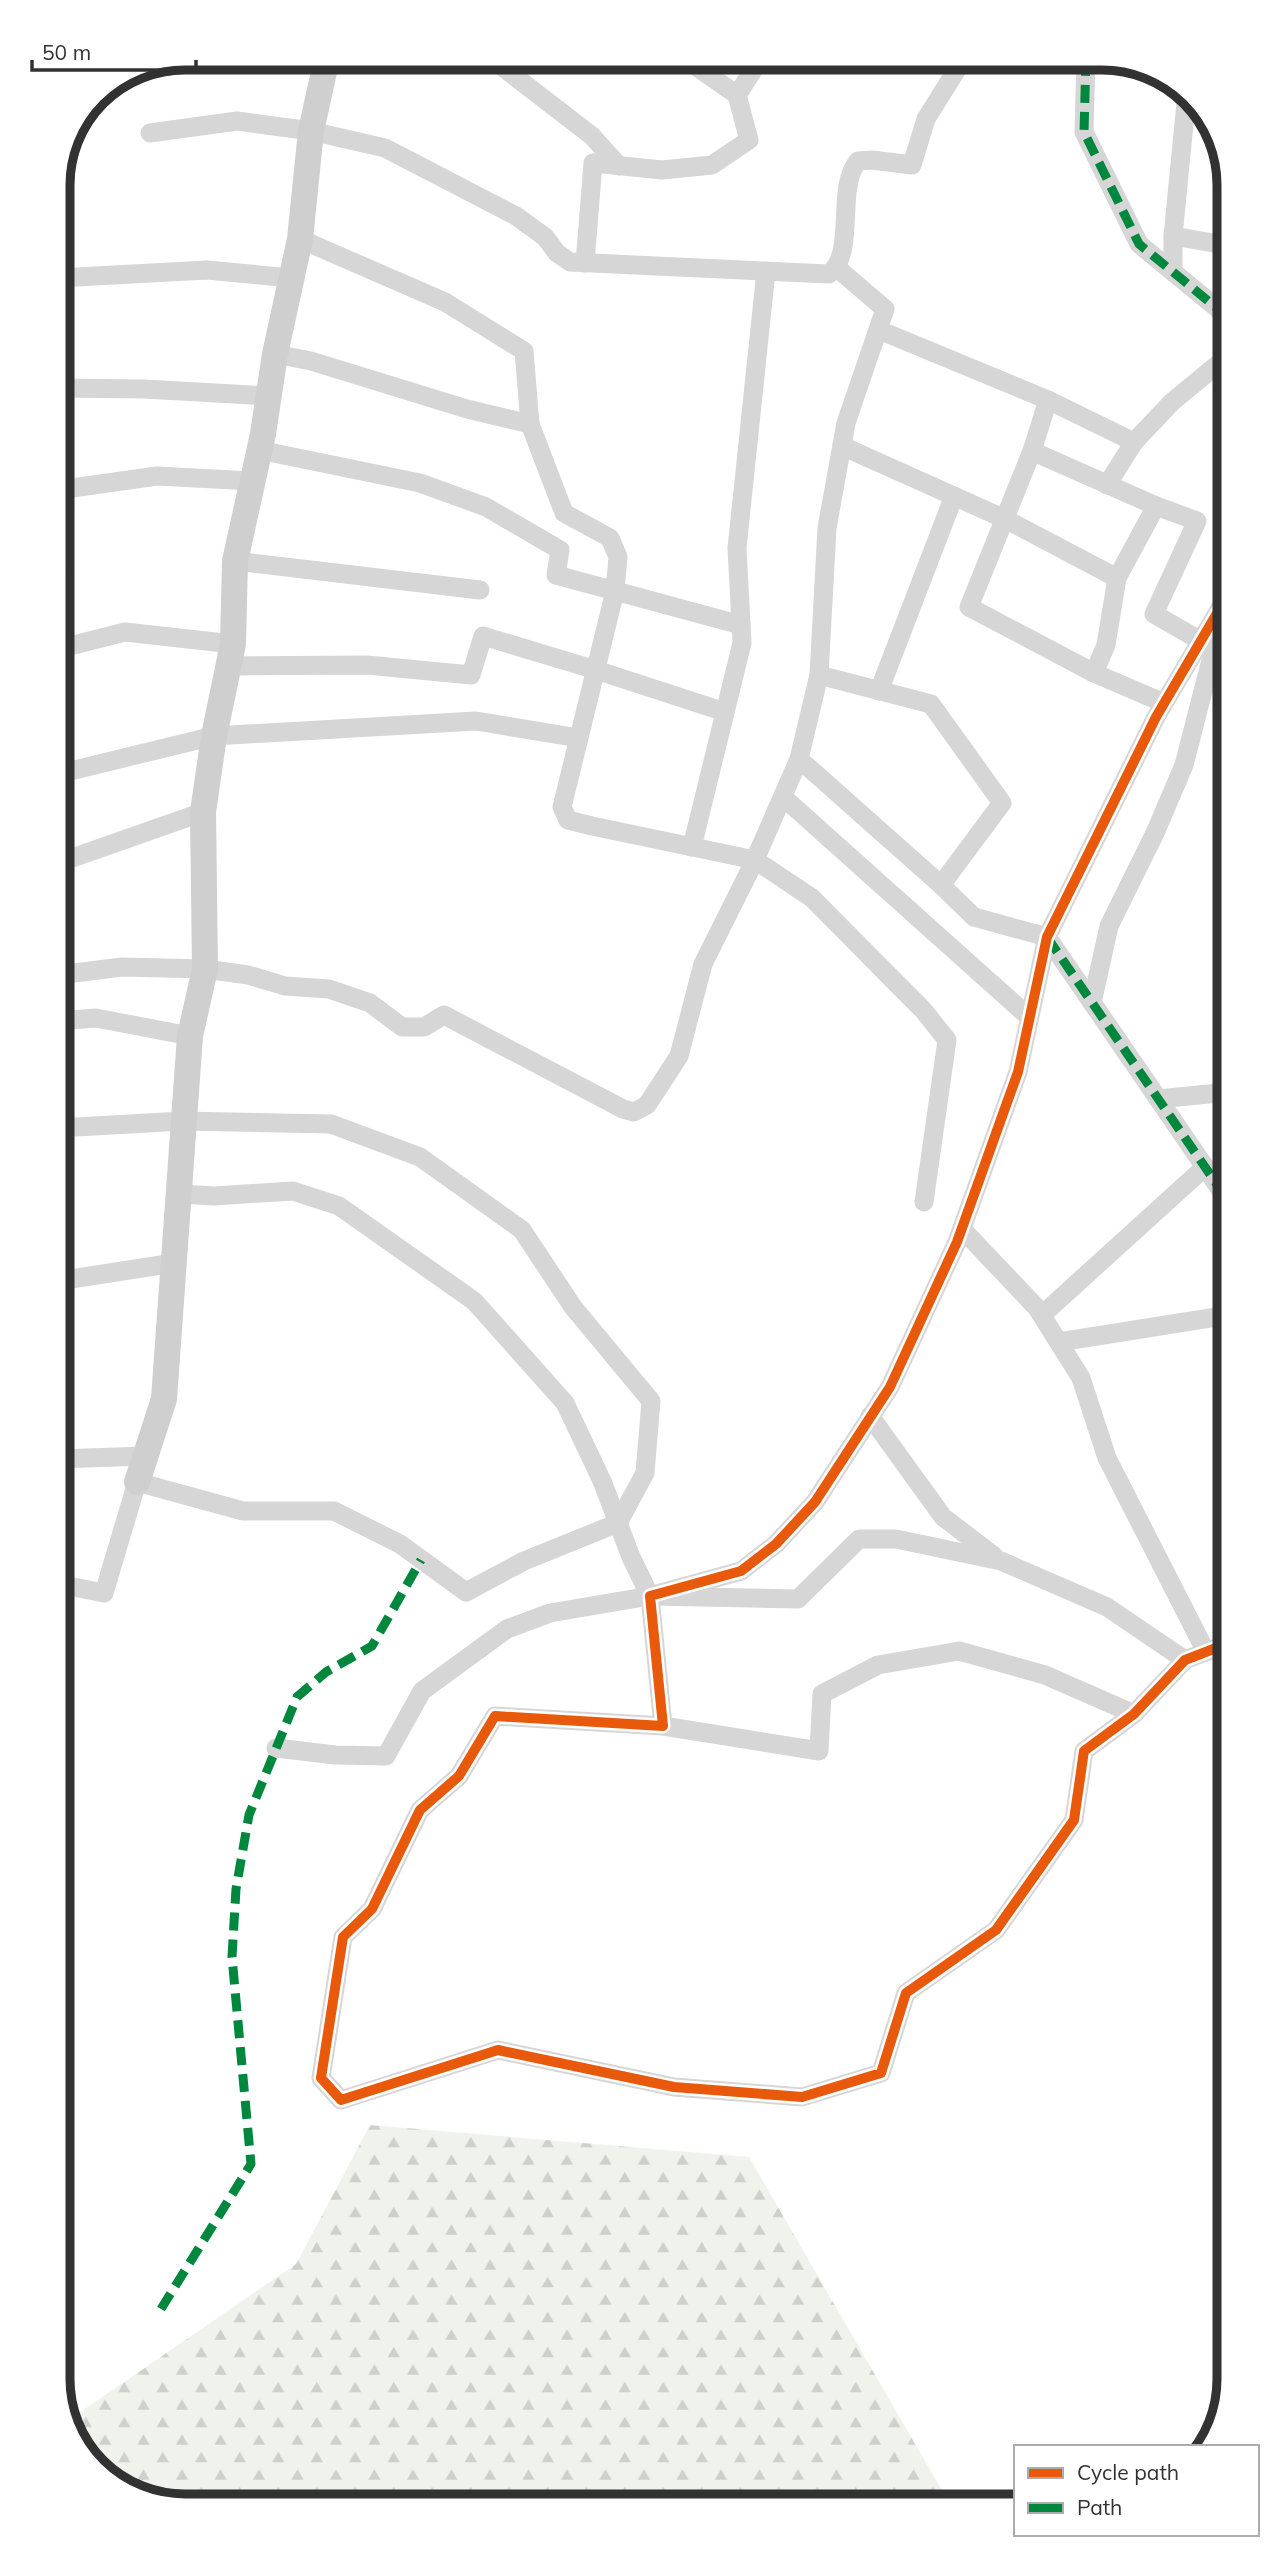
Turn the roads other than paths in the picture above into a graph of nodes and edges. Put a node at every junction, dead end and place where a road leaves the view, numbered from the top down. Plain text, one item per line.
1 (324, 70) edge
2 (507, 70) edge
3 (702, 70) edge
4 (753, 70) edge
5 (957, 70) edge
6 (1086, 70) edge
7 (737, 94) junction
8 (1186, 106) edge
9 (311, 131) junction
10 (150, 133) dead end
11 (619, 166) junction
12 (1173, 236) junction
13 (300, 239) junction
14 (1217, 244) edge
15 (585, 263) junction
16 (837, 268) junction
17 (766, 271) junction
18 (1173, 272) junction
19 (70, 277) edge
20 (291, 278) junction
21 (1217, 308) edge
22 (879, 330) junction
23 (275, 354) junction
24 (1217, 365) edge
25 (70, 388) edge
26 (268, 396) junction
27 (1048, 400) junction
28 (530, 424) junction
29 (1134, 442) junction
30 (842, 446) junction
31 (259, 450) junction
32 (1032, 451) junction
33 (253, 481) junction
34 (1107, 485) junction
35 (70, 487) edge
36 (954, 496) junction
37 (1156, 506) junction
38 (1005, 519) junction
39 (235, 561) junction
40 (1117, 578) junction
41 (480, 590) dead end
42 (615, 591) junction
43 (1217, 615) edge
44 (741, 625) junction
45 (1201, 641) junction
46 (1217, 641) edge
47 (70, 646) edge
48 (231, 655) junction
49 (596, 670) junction
50 (1094, 673) junction
51 (820, 675) junction
52 (879, 691) junction
53 (1164, 703) junction
54 (725, 712) junction
55 (214, 736) junction
56 (579, 738) junction
57 (799, 760) junction
58 (70, 771) edge
59 (783, 797) junction
60 (203, 812) junction
61 (692, 847) junction
62 (70, 859) edge
63 (755, 860) junction
64 (941, 885) junction
65 (1047, 937) junction
66 (205, 969) junction
67 (70, 974) edge
68 (1092, 1003) junction
69 (1029, 1017) junction
70 (70, 1020) edge
71 (190, 1036) junction
72 (1217, 1093) edge
73 (1158, 1099) junction
74 (183, 1121) junction
75 (70, 1127) edge
76 (1205, 1167) junction
77 (1217, 1184) edge
78 (180, 1194) junction
79 (924, 1202) dead end
80 (962, 1229) junction
81 (174, 1264) junction
82 (70, 1279) edge
83 (1042, 1315) junction
84 (1217, 1317) edge
85 (1059, 1342) junction
86 (870, 1416) junction
87 (145, 1456) junction
88 (70, 1459) edge
89 (137, 1482) junction
90 (618, 1524) junction
91 (1001, 1561) junction
92 (70, 1586) edge
93 (650, 1596) junction
94 (1217, 1648) edge
95 (1206, 1652) junction
96 (1185, 1660) junction
97 (1134, 1714) junction
98 (663, 1726) junction
99 (276, 1748) dead end

1 - 9 street
2 - 11 street
3 - 7 street
4 - 7 street
5 - 16 street
6 - 18 street
7 - 11 street
8 - 12 street
9 - 10 street
9 - 13 street
9 - 15 street
11 - 15 street
12 - 14 street
12 - 18 street
13 - 20 street
13 - 28 street
15 - 17 street
16 - 17 street
16 - 22 street
17 - 44 street
18 - 21 street
19 - 20 street
20 - 23 street
22 - 27 street
22 - 30 street
23 - 26 street
23 - 28 street
24 - 29 street
25 - 26 street
26 - 31 street
27 - 29 street
27 - 32 street
28 - 42 street
29 - 34 street
30 - 36 street
30 - 51 street
31 - 33 street
31 - 42 street
32 - 34 street
32 - 38 street
33 - 35 street
33 - 39 street
34 - 37 street
36 - 38 street
36 - 52 street
37 - 40 street
37 - 45 street
38 - 40 street
38 - 50 street
39 - 41 street
39 - 48 street
40 - 50 street
42 - 44 street
42 - 49 street
43 - 45 street
44 - 54 street
45 - 53 street
46 - 68 street
47 - 48 street
48 - 49 street
48 - 55 street
49 - 54 street
49 - 56 street
50 - 53 street
51 - 52 street
51 - 57 street
52 - 64 street
53 - 65 street
54 - 61 street
55 - 56 street
55 - 58 street
55 - 60 street
56 - 61 street
57 - 59 street
57 - 64 street
59 - 63 street
59 - 69 street
60 - 62 street
60 - 66 street
61 - 63 street
63 - 66 street
63 - 79 street
64 - 65 street
65 - 68 street
65 - 69 street
66 - 67 street
66 - 71 street
68 - 73 street
69 - 80 street
70 - 71 street
71 - 74 street
72 - 73 street
73 - 76 street
74 - 75 street
74 - 78 street
74 - 90 street
76 - 77 street
76 - 83 street
78 - 81 street
78 - 90 street
80 - 83 street
80 - 86 street
81 - 82 street
81 - 87 street
83 - 85 street
84 - 85 street
85 - 95 street
86 - 91 street
86 - 93 street
87 - 88 street
87 - 89 street
89 - 90 street
89 - 92 street
90 - 93 street
91 - 93 street
91 - 96 street
93 - 98 street
93 - 99 street
94 - 95 street
95 - 96 street
96 - 97 street
97 - 98 street
97 - 98 street

